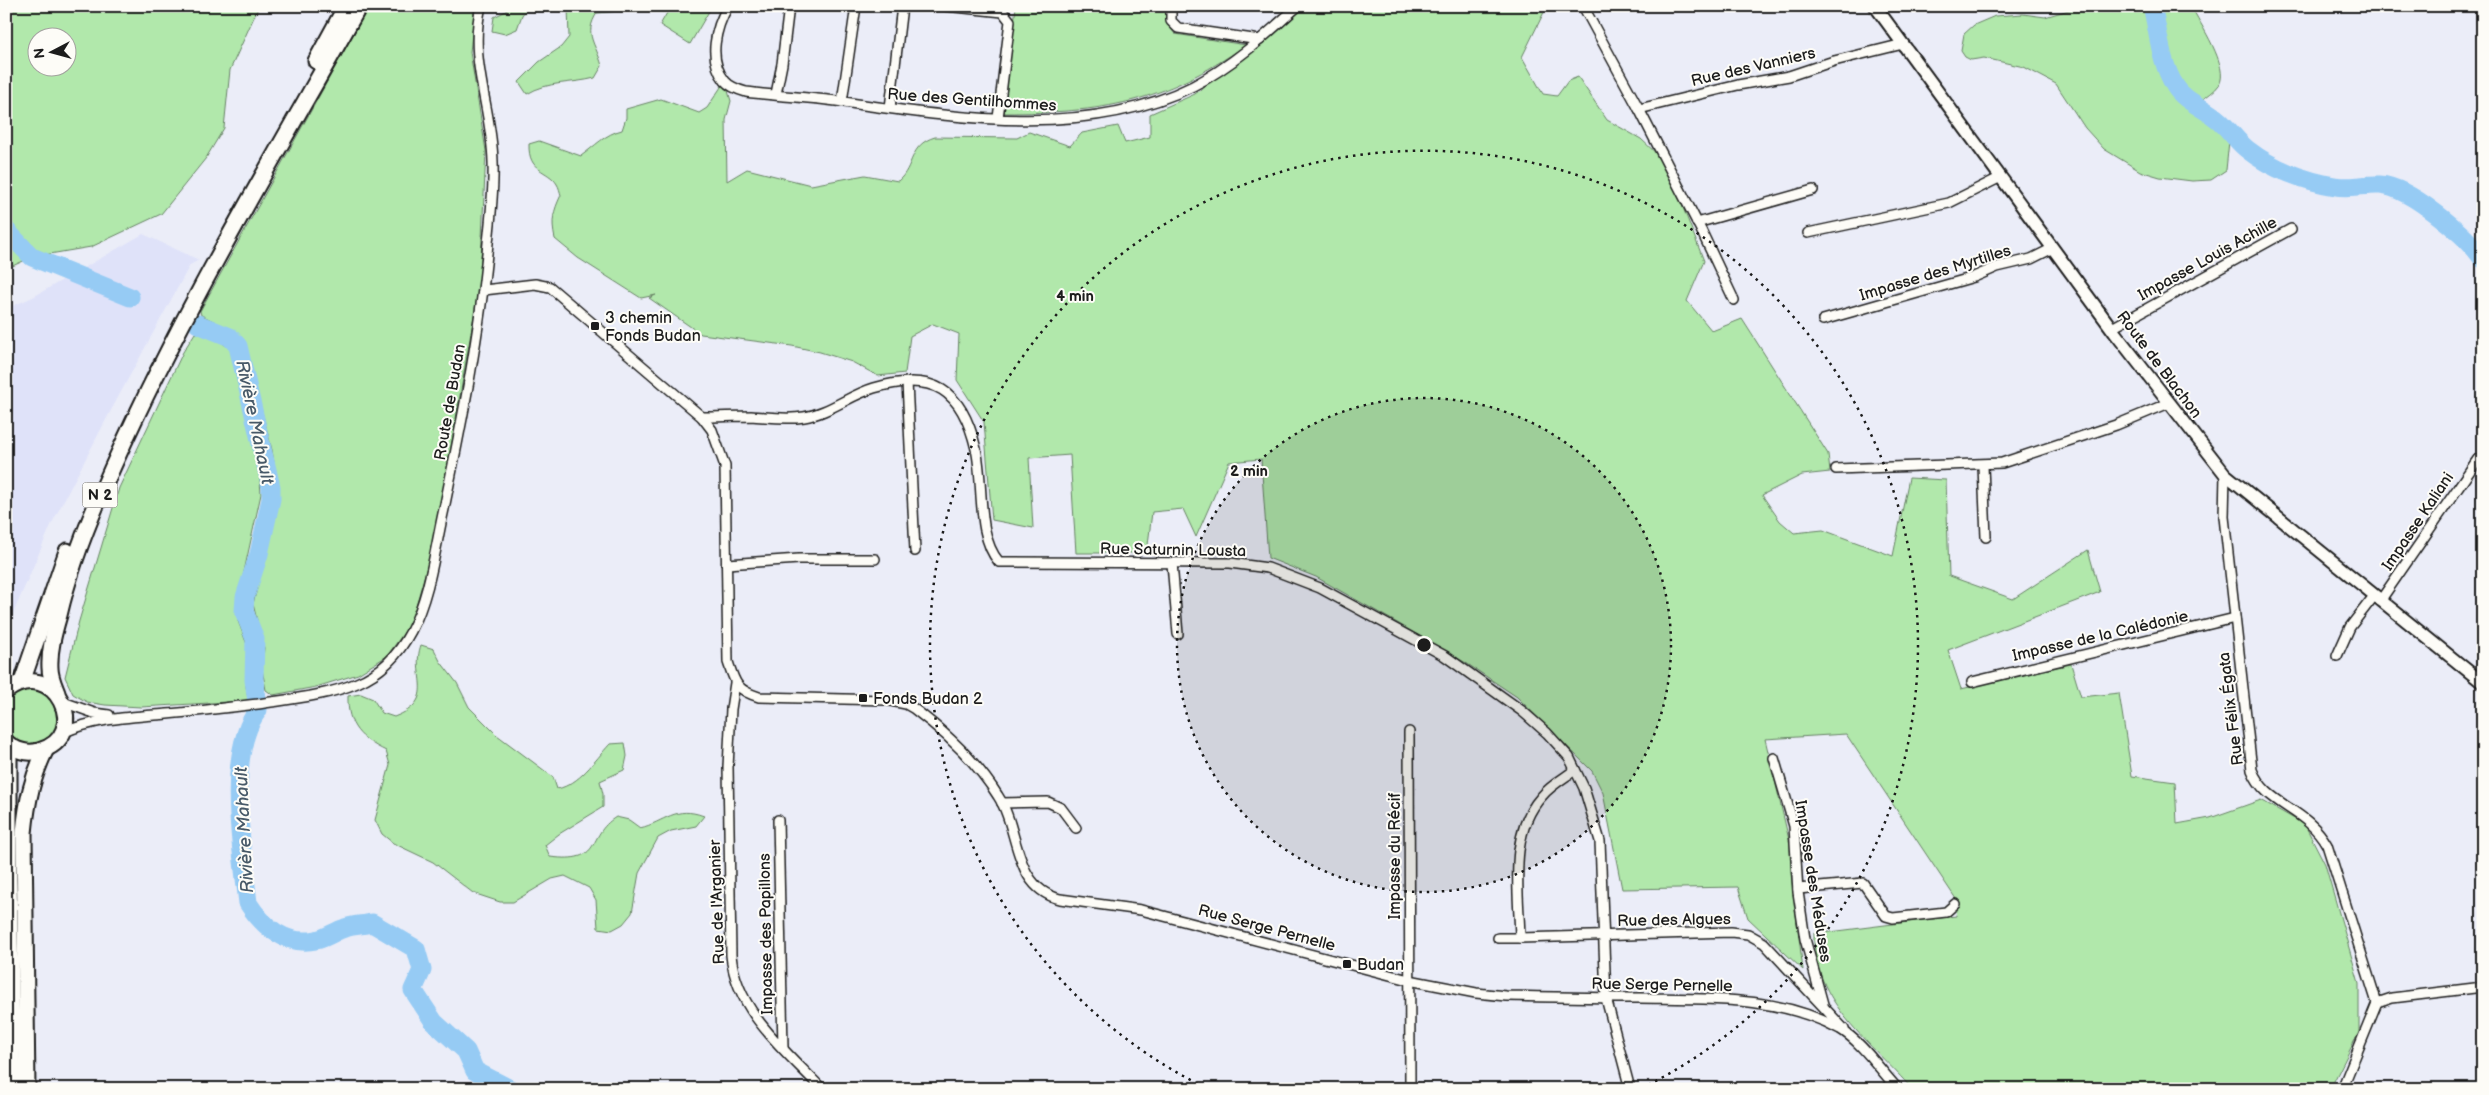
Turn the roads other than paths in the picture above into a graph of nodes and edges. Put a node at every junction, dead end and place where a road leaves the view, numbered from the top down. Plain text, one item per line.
1 (346, 6) edge
2 (359, 6) edge
3 (480, 6) edge
4 (728, 6) edge
5 (789, 6) edge
6 (856, 6) edge
7 (902, 6) edge
8 (945, 6) edge
9 (1171, 6) edge
10 (1298, 6) edge
11 (1583, 6) edge
12 (1875, 6) edge
13 (1260, 40) junction
14 (1903, 44) junction
15 (776, 94) junction
16 (842, 102) junction
17 (890, 108) junction
18 (1639, 109) junction
19 (998, 118) junction
20 (2001, 177) junction
21 (1813, 190) dead end
22 (1697, 223) junction
23 (2291, 229) dead end
24 (1808, 233) dead end
25 (2053, 248) junction
26 (484, 290) junction
27 (1734, 300) dead end
28 (1823, 320) dead end
29 (2112, 328) junction
30 (907, 382) junction
31 (2169, 403) junction
32 (702, 416) junction
33 (2478, 459) dead end
34 (1983, 466) junction
35 (1836, 469) dead end
36 (2225, 474) junction
37 (1986, 537) dead end
38 (915, 551) dead end
39 (875, 559) dead end
40 (1172, 563) junction
41 (727, 564) junction
42 (2377, 598) junction
43 (2235, 618) junction
44 (1178, 634) dead end
45 (2336, 656) dead end
46 (22, 682) junction
47 (1972, 682) dead end
48 (736, 683) junction
49 (2483, 683) edge
50 (6, 691) edge
51 (60, 698) junction
52 (119, 716) junction
53 (62, 732) junction
54 (1409, 732) dead end
55 (8, 744) edge
56 (46, 749) junction
57 (1774, 758) dead end
58 (1576, 770) junction
59 (1002, 803) junction
60 (778, 820) dead end
61 (1076, 828) dead end
62 (1798, 889) junction
63 (1955, 904) dead end
64 (1604, 935) junction
65 (1498, 938) dead end
66 (1520, 938) junction
67 (1408, 980) junction
68 (2483, 987) edge
69 (1606, 998) junction
70 (2377, 1002) junction
71 (1825, 1008) junction
72 (1851, 1037) junction
73 (783, 1048) junction
74 (14, 1089) edge
75 (27, 1089) edge
76 (822, 1089) edge
77 (1410, 1089) edge
78 (1630, 1089) edge
79 (1898, 1089) edge
80 (2342, 1089) edge

1 - 46 highway, N 2
2 - 51 highway, N 2
3 - 26 street, Route de Budan
4 - 15 street, Rue des Gentilhommes
5 - 15 street
6 - 16 street
7 - 17 street
8 - 19 street
9 - 13 street
10 - 13 street, Rue des Gentilhommes
11 - 18 street
12 - 14 street, Route de Blachon
13 - 19 street, Rue des Gentilhommes
14 - 18 street, Rue des Vanniers
14 - 20 street, Route de Blachon
15 - 16 street, Rue des Gentilhommes
16 - 17 street, Rue des Gentilhommes
17 - 19 street, Rue des Gentilhommes
18 - 22 street
20 - 24 street
20 - 25 street, Route de Blachon
21 - 22 street
22 - 27 street
23 - 29 street, Impasse Louis Achille
25 - 28 street, Impasse des Myrtilles
25 - 29 street, Route de Blachon
26 - 32 street
26 - 52 street, Route de Budan
29 - 31 street, Route de Blachon
30 - 32 street, Rue Saturnin Lousta
30 - 38 street
30 - 40 street, Rue Saturnin Lousta
31 - 34 street
31 - 36 street, Route de Blachon
32 - 41 street
33 - 42 street, Impasse Kaliani
34 - 35 street
34 - 37 street
36 - 42 street, Route de Blachon
36 - 43 street, Rue Félix Égata
39 - 41 street
40 - 44 street
40 - 58 street, Rue Saturnin Lousta
41 - 48 street
42 - 45 street, Impasse Kaliani
42 - 49 street, Route de Blachon
43 - 47 street, Impasse de la Calédonie
43 - 70 street, Rue Félix Égata
46 - 50 highway
46 - 51 highway
48 - 59 street, Rue Serge Pernelle
48 - 73 street, Rue de l'Arganier
51 - 52 street
51 - 53 highway, N 2
52 - 53 street
53 - 56 highway
54 - 67 street, Impasse du Récif
55 - 56 highway
55 - 74 highway
56 - 75 highway
57 - 62 street, Impasse des Méduses
58 - 64 street, Rue Saturnin Lousta
58 - 66 street
59 - 61 street
59 - 67 street, Rue Serge Pernelle
60 - 73 street, Impasse des Papillons
62 - 63 street
62 - 71 street, Impasse des Méduses
64 - 66 street, Rue des Algues
64 - 69 street, Rue Saturnin Lousta
64 - 71 street, Rue des Algues
65 - 66 street, Rue des Algues
67 - 69 street, Rue Serge Pernelle
67 - 77 street, Impasse du Récif
68 - 70 street
69 - 72 street, Rue Serge Pernelle
69 - 78 street, Rue Saturnin Lousta
70 - 80 street
71 - 72 street, Rue des Algues
72 - 79 street, Rue Serge Pernelle
73 - 76 street, Rue de l'Arganier

